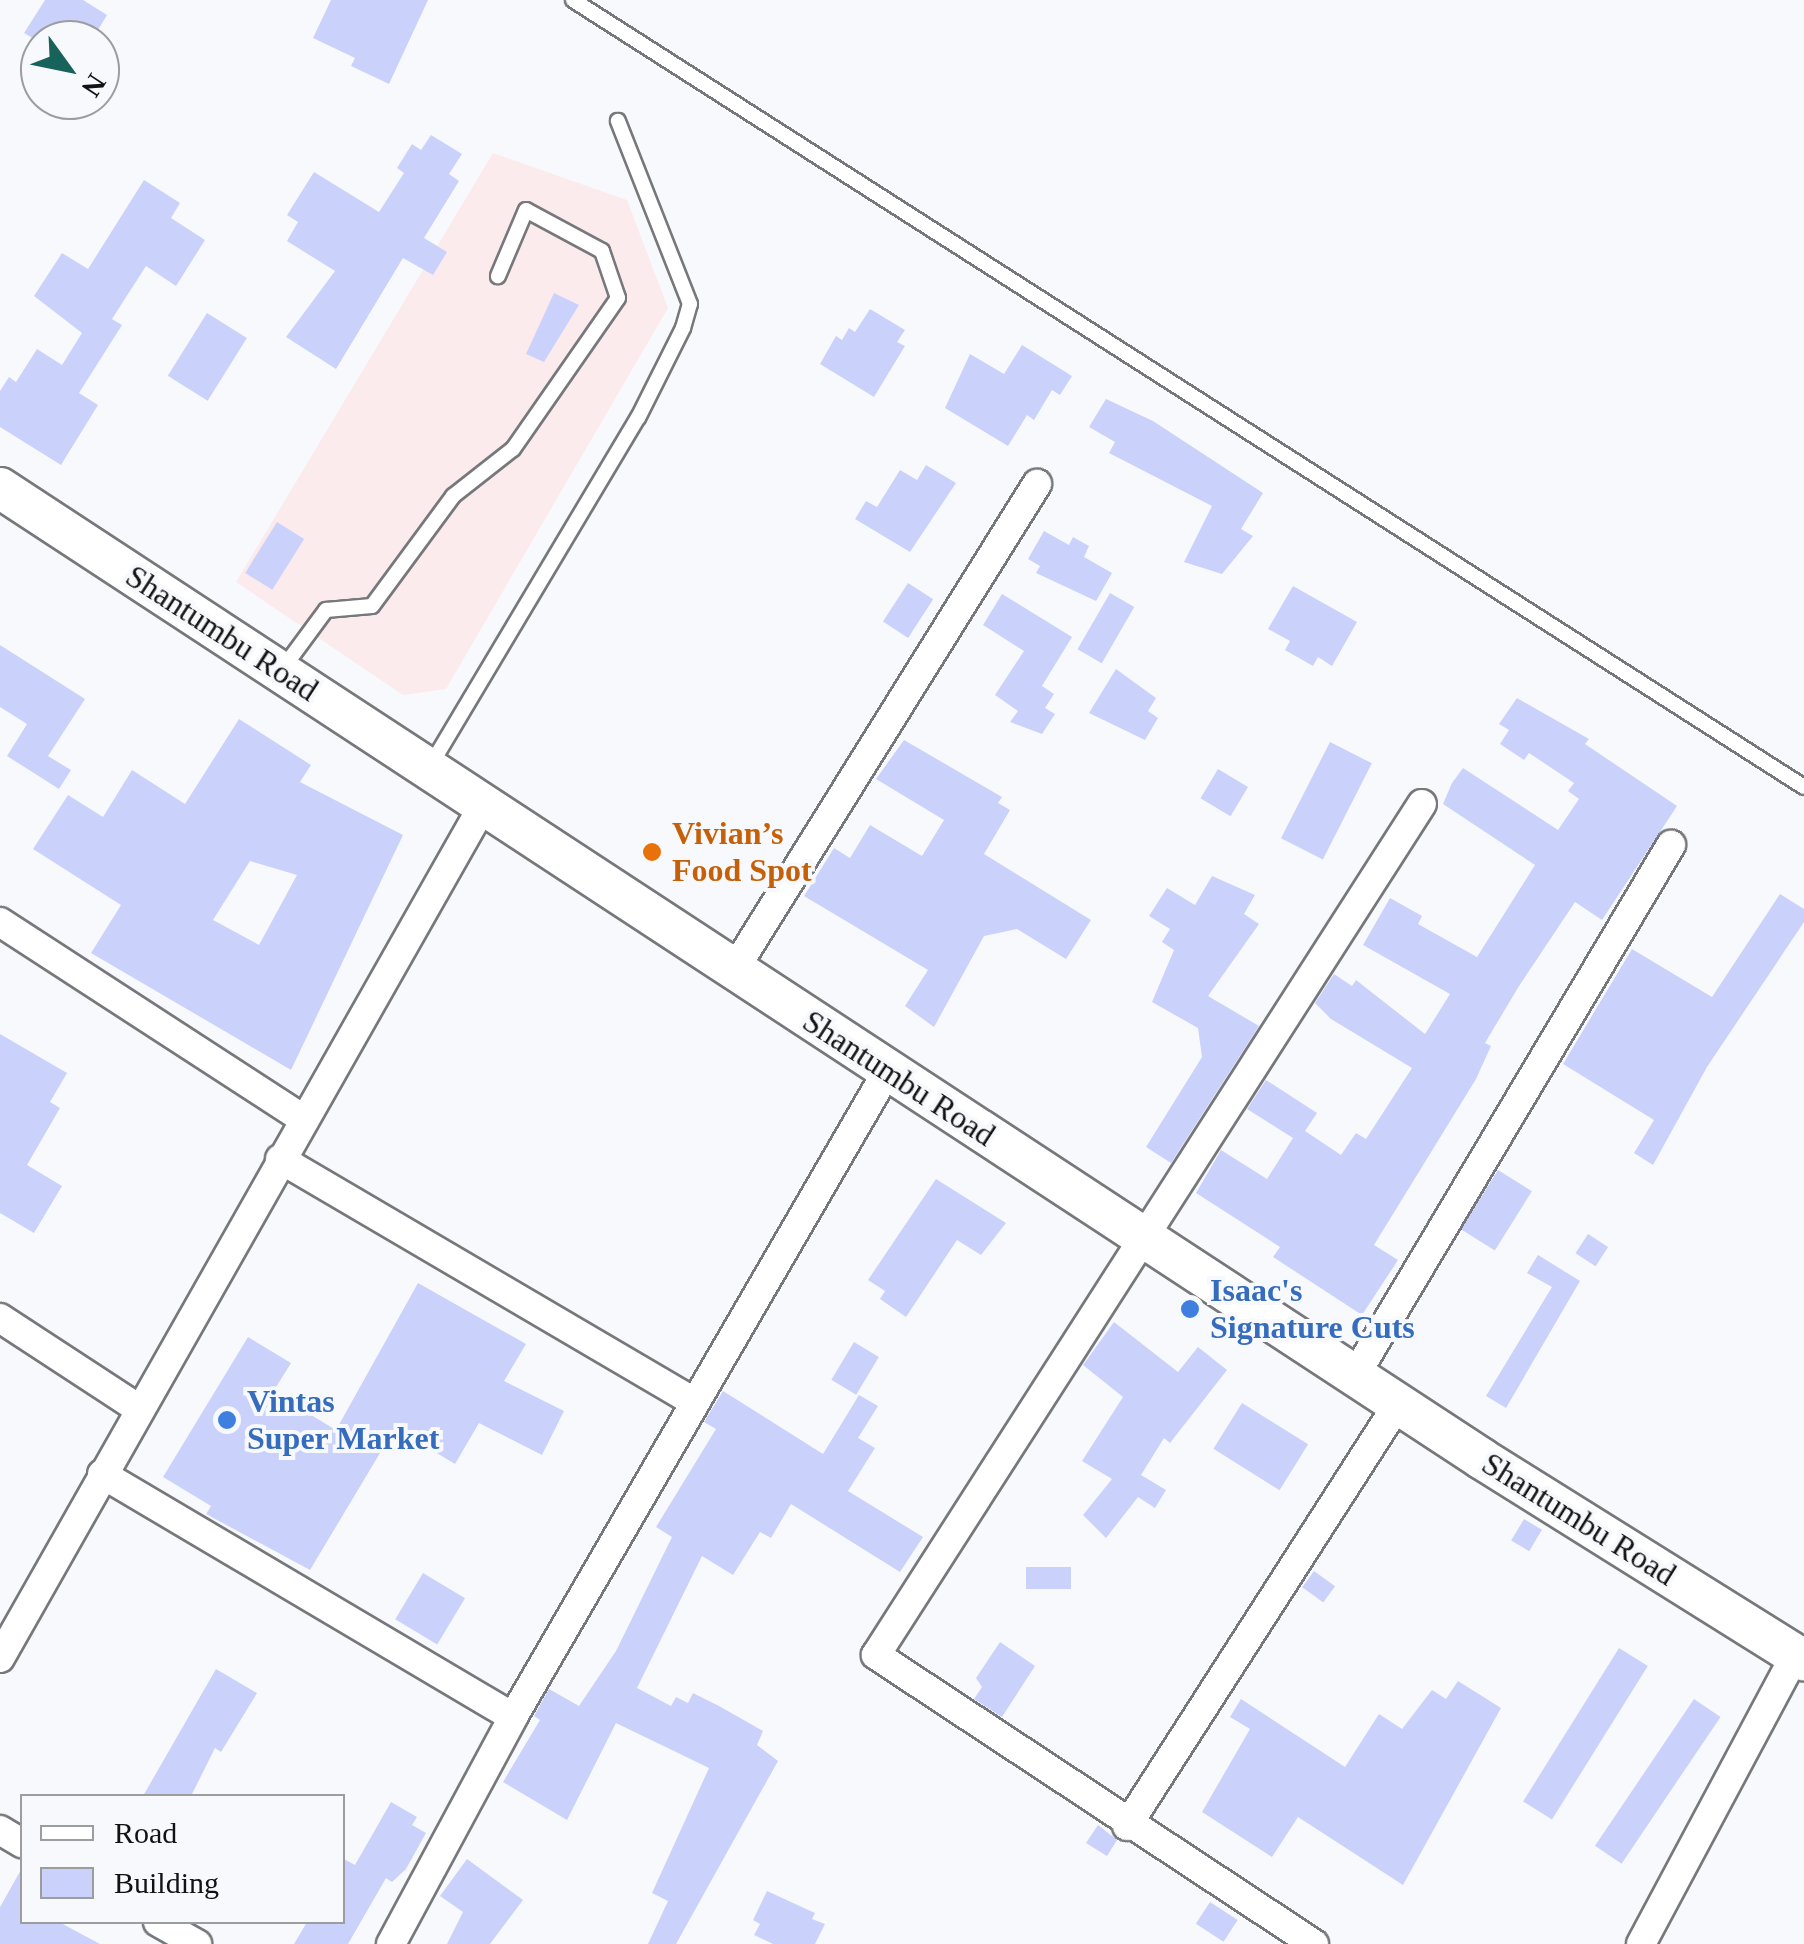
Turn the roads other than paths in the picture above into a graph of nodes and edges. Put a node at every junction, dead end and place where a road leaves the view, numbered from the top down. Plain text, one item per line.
1 (573, 0) edge
2 (618, 121) dead end
3 (498, 276) dead end
4 (1037, 484) dead end
5 (0, 488) edge
6 (281, 672) junction
7 (429, 768) junction
8 (1804, 787) edge
9 (484, 804) junction
10 (1422, 804) dead end
11 (1670, 845) dead end
12 (0, 922) edge
13 (734, 970) junction
14 (888, 1070) junction
15 (303, 1119) junction
16 (280, 1160) junction
17 (1142, 1238) junction
18 (0, 1318) edge
19 (1356, 1374) junction
20 (694, 1402) junction
21 (1398, 1404) junction
22 (138, 1409) junction
23 (102, 1474) junction
24 (1800, 1657) edge
25 (0, 1658) edge
26 (513, 1717) junction
27 (1128, 1826) junction
28 (162, 1924) edge
29 (197, 1944) edge
30 (391, 1944) edge
31 (1314, 1944) edge
32 (1641, 1944) edge

1 - 8 lane
2 - 7 lane
3 - 6 lane
4 - 13 street
5 - 6 street, Shantumbu Road
6 - 7 street, Shantumbu Road
7 - 9 street, Shantumbu Road
9 - 13 street, Shantumbu Road
9 - 15 street
10 - 17 street
11 - 19 street
12 - 15 street
13 - 14 street, Shantumbu Road
14 - 17 street, Shantumbu Road
14 - 20 street
15 - 16 street
16 - 20 street
16 - 22 street
17 - 19 street, Shantumbu Road
17 - 27 street
18 - 22 street
19 - 21 street, Shantumbu Road
20 - 26 street
21 - 24 street, Shantumbu Road
21 - 27 street
22 - 23 street
23 - 25 street
23 - 26 street
24 - 32 street
26 - 30 street
27 - 31 street
28 - 29 street

